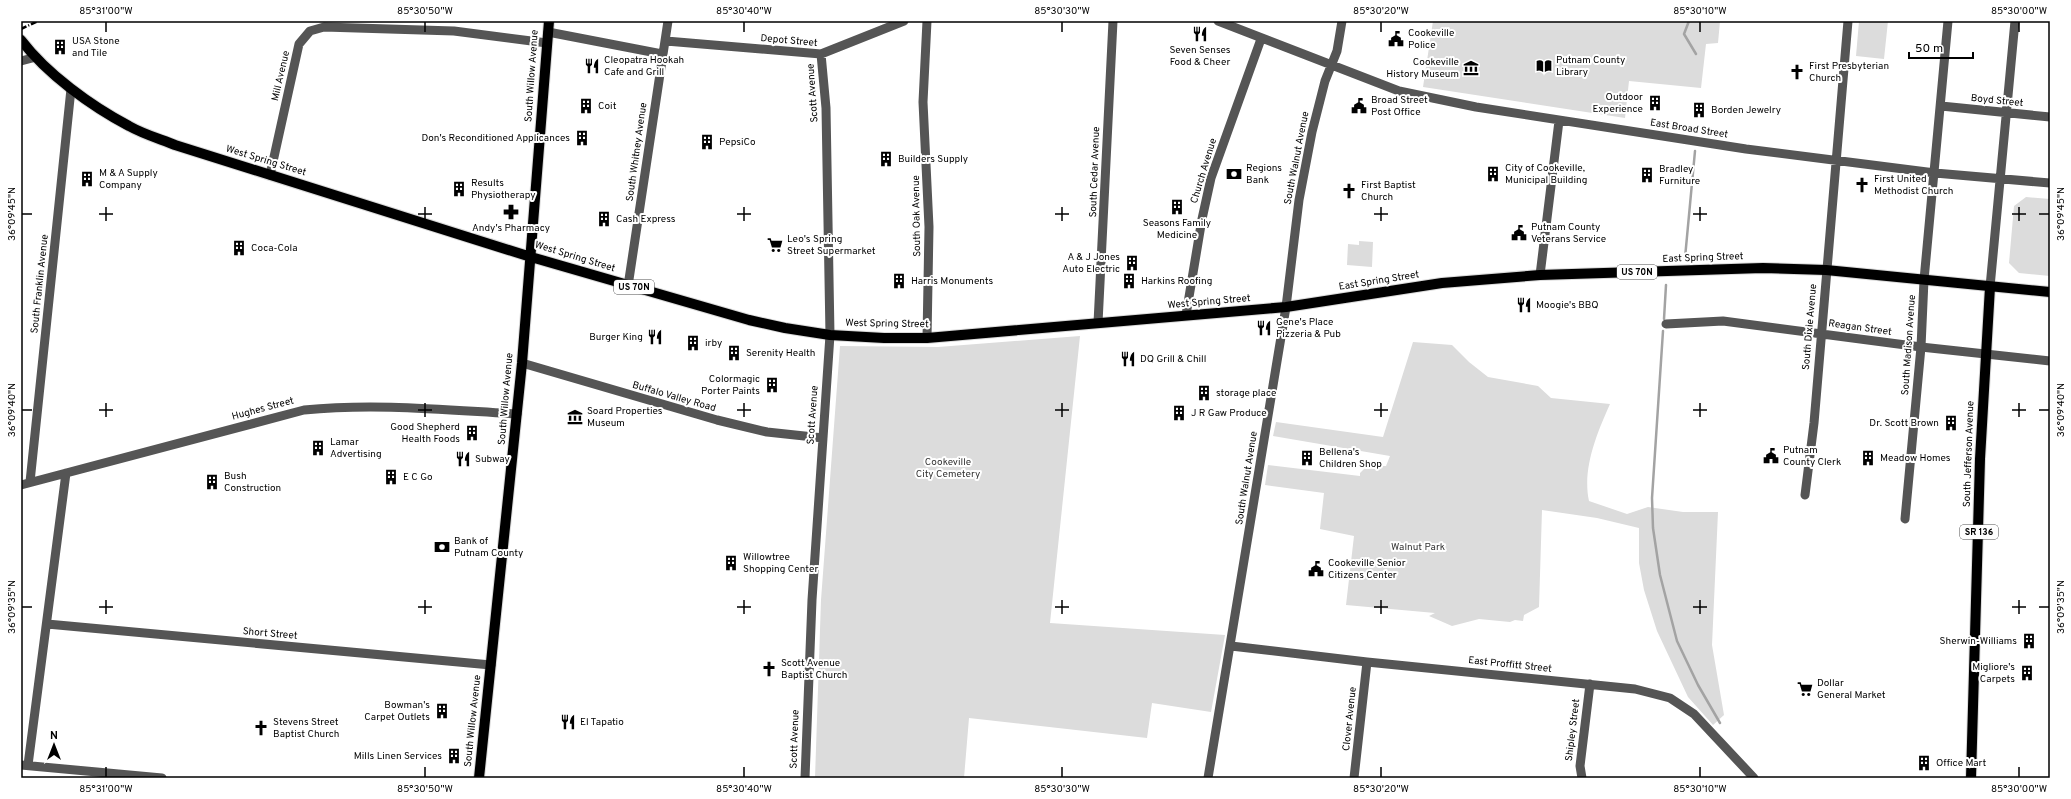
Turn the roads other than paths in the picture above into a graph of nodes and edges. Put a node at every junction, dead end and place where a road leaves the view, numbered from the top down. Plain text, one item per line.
1 (549, 21) edge
2 (668, 21) edge
3 (904, 21) edge
4 (927, 21) edge
5 (1113, 21) edge
6 (1218, 21) edge
7 (1342, 21) edge
8 (1848, 21) edge
9 (1948, 21) edge
10 (2015, 21) edge
11 (548, 32) junction
12 (1261, 38) junction
13 (666, 41) junction
14 (547, 43) junction
15 (24, 44) edge
16 (662, 54) junction
17 (821, 54) junction
18 (36, 56) junction
19 (21, 61) edge
20 (1331, 65) junction
21 (71, 88) junction
22 (1941, 106) junction
23 (2006, 113) junction
24 (2050, 117) edge
25 (1560, 121) junction
26 (1835, 161) junction
27 (1935, 173) junction
28 (270, 175) junction
29 (2001, 179) junction
30 (2050, 183) edge
31 (531, 257) junction
32 (1826, 270) junction
33 (1540, 275) junction
34 (1924, 280) junction
35 (628, 286) junction
36 (1990, 287) junction
37 (2050, 292) edge
38 (1286, 307) junction
39 (1186, 315) junction
40 (1098, 323) junction
41 (1666, 324) dead end
42 (1820, 334) junction
43 (830, 335) junction
44 (927, 338) junction
45 (1921, 347) junction
46 (1986, 354) junction
47 (2050, 361) edge
48 (522, 363) junction
49 (517, 414) junction
50 (823, 438) junction
51 (66, 473) junction
52 (30, 482) junction
53 (21, 484) edge
54 (1805, 495) dead end
55 (1905, 519) dead end
56 (47, 624) junction
57 (1231, 646) junction
58 (1367, 662) junction
59 (491, 665) junction
60 (1590, 684) junction
61 (24, 765) edge
62 (68, 774) edge
63 (162, 778) edge
64 (479, 778) edge
65 (805, 778) edge
66 (1208, 778) edge
67 (1354, 778) edge
68 (1582, 778) edge
69 (1754, 778) edge
70 (1971, 778) edge

1 - 11 main road, South Willow Avenue
2 - 13 street, South Whitney Avenue
3 - 17 street, Depot Street
4 - 44 street, South Oak Avenue
5 - 40 street, South Cedar Avenue
6 - 12 street, East Broad Street
7 - 20 street, South Walnut Avenue
8 - 26 street, South Dixie Avenue
9 - 22 street, South Madison Avenue
10 - 23 street, South Jefferson Avenue
11 - 14 main road, South Willow Avenue
11 - 16 street
12 - 20 street, East Broad Street
12 - 39 street, Church Avenue
13 - 16 street, South Whitney Avenue
13 - 17 street, Depot Street
14 - 28 street, Mill Avenue
14 - 31 main road, South Willow Avenue
15 - 18 main road, West Spring Street / US 70N
16 - 35 street, South Whitney Avenue
17 - 43 street, Scott Avenue
18 - 19 street
18 - 21 main road, West Spring Street / US 70N
20 - 25 street, East Broad Street
20 - 38 street, South Walnut Avenue
21 - 28 main road, West Spring Street / US 70N
21 - 52 street, South Franklin Avenue
22 - 23 street, Boyd Street
22 - 27 street, South Madison Avenue
23 - 24 street, Boyd Street
23 - 29 street, South Jefferson Avenue
25 - 26 street, East Broad Street
25 - 33 street
26 - 27 street, East Broad Street
26 - 32 street, South Dixie Avenue
27 - 29 street, East Broad Street
27 - 34 street, South Madison Avenue
28 - 31 main road, West Spring Street / US 70N
29 - 30 street, East Broad Street
29 - 36 street, South Jefferson Avenue
31 - 35 main road, West Spring Street / US 70N
31 - 48 main road, South Willow Avenue
32 - 33 main road, East Spring Street / US 70N
32 - 34 main road, East Spring Street / US 70N
32 - 42 street, South Dixie Avenue
33 - 38 main road, East Spring Street / US 70N
34 - 36 main road, East Spring Street / US 70N
34 - 45 street, South Madison Avenue
35 - 43 main road, West Spring Street / US 70N
36 - 37 main road, East Spring Street / US 70N
36 - 46 main road, South Jefferson Avenue / SR 136
38 - 39 main road, West Spring Street / US 70N
38 - 57 street, South Walnut Avenue
39 - 40 main road, West Spring Street / US 70N
40 - 44 main road, West Spring Street / US 70N
41 - 42 street, Reagan Street
42 - 45 street, Reagan Street
42 - 54 street, South Dixie Avenue
43 - 44 main road, West Spring Street / US 70N
43 - 50 street, Scott Avenue
45 - 46 street, Reagan Street
45 - 55 street, South Madison Avenue
46 - 47 street, Reagan Street
46 - 70 main road, South Jefferson Avenue / SR 136
48 - 49 main road, South Willow Avenue
48 - 50 street, Buffalo Valley Road
49 - 51 street, Hughes Street
49 - 59 main road, South Willow Avenue
50 - 65 street, Scott Avenue
51 - 52 street, Hughes Street
51 - 56 street
52 - 53 street, Hughes Street
56 - 59 street, Short Street
56 - 61 street
57 - 58 street, East Proffitt Street
57 - 66 street, South Walnut Avenue
58 - 60 street, East Proffitt Street
58 - 67 street, Clover Avenue
59 - 64 main road, South Willow Avenue
60 - 68 street, Shipley Street
60 - 69 street, East Proffitt Street
61 - 62 street
62 - 63 street

